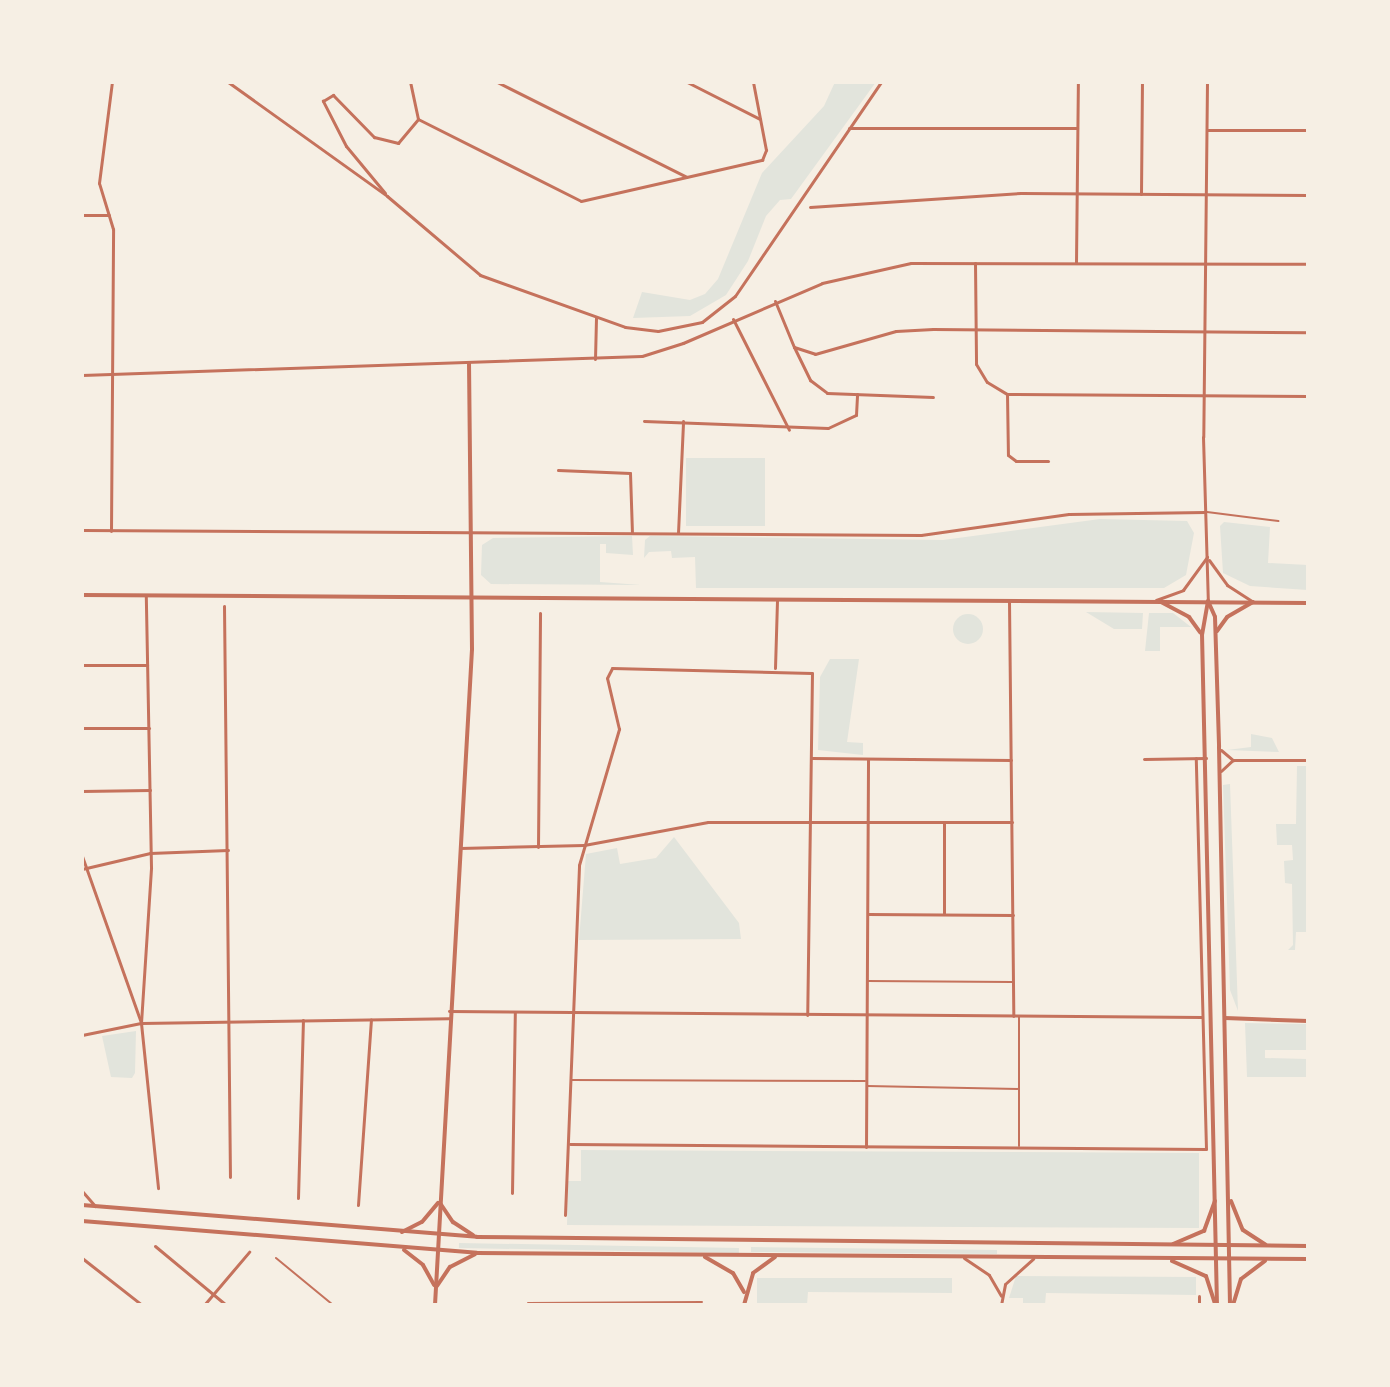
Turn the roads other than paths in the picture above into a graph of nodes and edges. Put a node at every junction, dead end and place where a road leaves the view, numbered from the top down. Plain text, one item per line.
1 (112, 82) edge
2 (228, 82) edge
3 (410, 82) edge
4 (497, 82) edge
5 (687, 82) edge
6 (753, 82) edge
7 (881, 82) edge
8 (1078, 82) edge
9 (1142, 82) edge
10 (1207, 82) edge
11 (418, 119) junction
12 (760, 119) junction
13 (849, 128) junction
14 (1077, 128) junction
15 (1208, 130) junction
16 (1308, 130) edge
17 (687, 177) junction
18 (1077, 194) junction
19 (1141, 194) junction
20 (1206, 194) junction
21 (1308, 195) edge
22 (387, 196) junction
23 (810, 207) dead end
24 (82, 215) edge
25 (109, 215) junction
26 (975, 263) junction
27 (1076, 263) junction
28 (1206, 263) junction
29 (1308, 264) edge
30 (775, 301) junction
31 (596, 317) junction
32 (733, 319) junction
33 (975, 329) junction
34 (1206, 332) junction
35 (1308, 332) edge
36 (794, 347) junction
37 (595, 359) junction
38 (469, 363) junction
39 (111, 373) junction
40 (82, 375) edge
41 (857, 394) junction
42 (1007, 394) junction
43 (1204, 395) junction
44 (1308, 396) edge
45 (933, 397) dead end
46 (644, 421) dead end
47 (683, 421) junction
48 (789, 430) junction
49 (1048, 461) dead end
50 (558, 470) dead end
51 (1205, 512) junction
52 (1278, 521) dead end
53 (82, 530) edge
54 (471, 530) junction
55 (111, 531) junction
56 (632, 532) junction
57 (678, 533) junction
58 (1207, 557) junction
59 (82, 595) edge
60 (146, 595) junction
61 (472, 596) junction
62 (777, 600) junction
63 (1156, 600) junction
64 (1009, 601) junction
65 (1208, 601) junction
66 (1253, 602) junction
67 (1308, 603) edge
68 (224, 606) dead end
69 (540, 613) dead end
70 (1215, 633) junction
71 (1202, 634) junction
72 (82, 665) edge
73 (147, 665) junction
74 (775, 669) junction
75 (82, 728) edge
76 (149, 728) junction
77 (1219, 747) junction
78 (812, 758) junction
79 (1196, 758) junction
80 (1206, 758) junction
81 (868, 759) junction
82 (1144, 759) dead end
83 (1011, 760) junction
84 (1233, 760) junction
85 (1308, 760) edge
86 (1220, 773) junction
87 (150, 790) junction
88 (82, 791) edge
89 (809, 821) junction
90 (867, 821) junction
91 (944, 821) junction
92 (1012, 822) junction
93 (584, 845) junction
94 (538, 847) junction
95 (460, 848) junction
96 (228, 850) junction
97 (150, 853) junction
98 (82, 856) edge
99 (87, 867) junction
100 (82, 869) edge
101 (867, 914) junction
102 (944, 914) junction
103 (1013, 915) junction
104 (867, 981) junction
105 (1013, 982) junction
106 (1212, 999) junction
107 (1202, 1006) junction
108 (449, 1011) junction
109 (515, 1012) junction
110 (571, 1014) junction
111 (807, 1015) junction
112 (867, 1015) junction
113 (1016, 1016) junction
114 (1202, 1017) junction
115 (449, 1018) junction
116 (1225, 1018) junction
117 (371, 1019) junction
118 (303, 1020) junction
119 (229, 1021) junction
120 (1308, 1021) edge
121 (141, 1023) junction
122 (82, 1035) edge
123 (570, 1080) junction
124 (866, 1081) junction
125 (1204, 1081) junction
126 (1215, 1081) junction
127 (866, 1086) junction
128 (1018, 1089) junction
129 (570, 1144) junction
130 (866, 1147) junction
131 (1019, 1148) junction
132 (230, 1177) dead end
133 (158, 1188) dead end
134 (82, 1191) edge
135 (512, 1193) dead end
136 (1217, 1195) junction
137 (1229, 1196) junction
138 (298, 1198) dead end
139 (439, 1201) junction
140 (82, 1205) edge
141 (358, 1205) dead end
142 (95, 1206) junction
143 (565, 1215) dead end
144 (84, 1222) edge
145 (399, 1233) junction
146 (437, 1235) junction
147 (477, 1237) junction
148 (155, 1246) dead end
149 (1166, 1246) junction
150 (1218, 1246) junction
151 (1230, 1246) junction
152 (1268, 1246) junction
153 (1308, 1246) edge
154 (402, 1249) junction
155 (437, 1251) junction
156 (249, 1252) dead end
157 (477, 1253) junction
158 (703, 1256) junction
159 (777, 1256) junction
160 (82, 1258) edge
161 (276, 1258) dead end
162 (964, 1258) junction
163 (1034, 1258) junction
164 (1165, 1259) junction
165 (1218, 1259) junction
166 (1230, 1259) junction
167 (1269, 1259) junction
168 (1308, 1259) edge
169 (436, 1288) junction
170 (744, 1292) junction
171 (213, 1294) junction
172 (1001, 1296) junction
173 (1199, 1296) dead end
174 (702, 1302) dead end
175 (528, 1303) dead end
176 (558, 1304) edge
177 (635, 1304) edge
178 (142, 1305) edge
179 (204, 1305) edge
180 (226, 1305) edge
181 (333, 1305) edge
182 (435, 1305) edge
183 (744, 1305) edge
184 (1001, 1305) edge
185 (1199, 1305) edge
186 (1216, 1305) edge
187 (1232, 1305) edge

1 - 25 street
2 - 22 street
3 - 11 street
4 - 17 street
5 - 12 street
6 - 12 street
7 - 13 street
8 - 14 street
9 - 19 street
10 - 15 street
11 - 17 street
11 - 22 street
12 - 17 street
13 - 14 street
13 - 31 street
14 - 18 street
15 - 16 street
15 - 20 street
18 - 19 street
18 - 23 street
18 - 27 street
19 - 20 street
20 - 21 street
20 - 28 street
22 - 31 street
24 - 25 street
25 - 39 street
26 - 27 street
26 - 30 street
26 - 33 street
27 - 28 street
28 - 29 street
28 - 34 street
30 - 32 street
30 - 36 street
31 - 37 street
32 - 37 street
32 - 48 street
33 - 34 street
33 - 36 street
33 - 42 street
34 - 35 street
34 - 43 street
36 - 41 street
37 - 38 street
38 - 39 street
38 - 54 street
39 - 40 street
39 - 55 street
41 - 45 street
41 - 48 street
42 - 43 street
42 - 49 street
43 - 44 street
43 - 51 street
46 - 47 street
47 - 48 street
47 - 57 street
50 - 56 street
51 - 52 lane
51 - 57 street
51 - 58 street
53 - 55 street
54 - 55 street
54 - 56 street
54 - 61 street
56 - 57 street
58 - 63 street
58 - 65 street
58 - 66 street
59 - 60 street
60 - 61 street
60 - 73 street
61 - 62 street
61 - 95 street
62 - 64 street
62 - 74 street
63 - 64 street
63 - 65 street
63 - 71 street
64 - 83 street
65 - 66 street
65 - 70 street
65 - 71 street
66 - 67 street
66 - 70 street
68 - 96 street
69 - 94 street
70 - 77 street
71 - 80 street
72 - 73 street
73 - 76 street
74 - 78 street
74 - 93 street
75 - 76 street
76 - 87 street
77 - 84 street
77 - 86 street
78 - 81 street
78 - 89 street
79 - 80 street
79 - 82 street
79 - 107 street
80 - 106 street
81 - 83 street
81 - 90 street
83 - 92 street
84 - 85 street
84 - 86 street
86 - 116 street
87 - 88 street
87 - 97 street
89 - 90 street
89 - 93 street
89 - 111 street
90 - 91 street
90 - 101 street
91 - 92 street
91 - 102 street
92 - 103 street
93 - 94 street
93 - 110 street
94 - 95 street
95 - 108 street
96 - 97 street
96 - 119 street
97 - 99 street
97 - 121 street
98 - 99 street
99 - 100 street
99 - 121 street
101 - 102 street
101 - 104 street
102 - 103 street
103 - 105 street
104 - 105 lane
104 - 112 street
105 - 113 street
106 - 107 street
106 - 126 street
107 - 114 street
108 - 109 street
108 - 115 street
109 - 110 street
109 - 135 street
110 - 111 street
110 - 123 street
111 - 112 street
112 - 113 street
112 - 124 street
113 - 114 street
113 - 128 lane
114 - 125 street
115 - 117 street
115 - 139 street
116 - 120 street
116 - 137 street
117 - 118 street
117 - 141 street
118 - 119 street
118 - 138 street
119 - 121 street
119 - 132 street
121 - 122 street
121 - 133 street
123 - 124 lane
123 - 129 street
124 - 127 street
125 - 126 street
125 - 131 street
126 - 136 street
127 - 128 lane
127 - 130 street
128 - 131 lane
129 - 130 street
129 - 143 street
130 - 131 street
134 - 142 street
136 - 149 street
136 - 150 street
137 - 151 street
137 - 152 street
139 - 145 street
139 - 146 street
139 - 147 street
140 - 142 street
142 - 145 street
144 - 154 street
145 - 146 street
146 - 147 street
146 - 155 street
147 - 149 street
148 - 171 street
149 - 150 street
150 - 151 street
150 - 165 street
151 - 152 street
151 - 166 street
152 - 153 street
154 - 155 street
154 - 169 street
155 - 157 street
155 - 169 street
156 - 171 street
157 - 158 street
157 - 169 street
158 - 159 street
158 - 170 street
159 - 162 street
159 - 170 street
160 - 178 street
161 - 181 lane
162 - 163 street
162 - 172 street
163 - 164 street
163 - 172 street
164 - 165 street
164 - 186 street
165 - 166 street
165 - 186 street
166 - 167 street
166 - 187 street
167 - 168 street
167 - 187 street
169 - 182 street
170 - 183 street
171 - 179 street
171 - 180 street
172 - 184 street
173 - 185 street
174 - 177 lane
175 - 176 lane
176 - 177 lane

